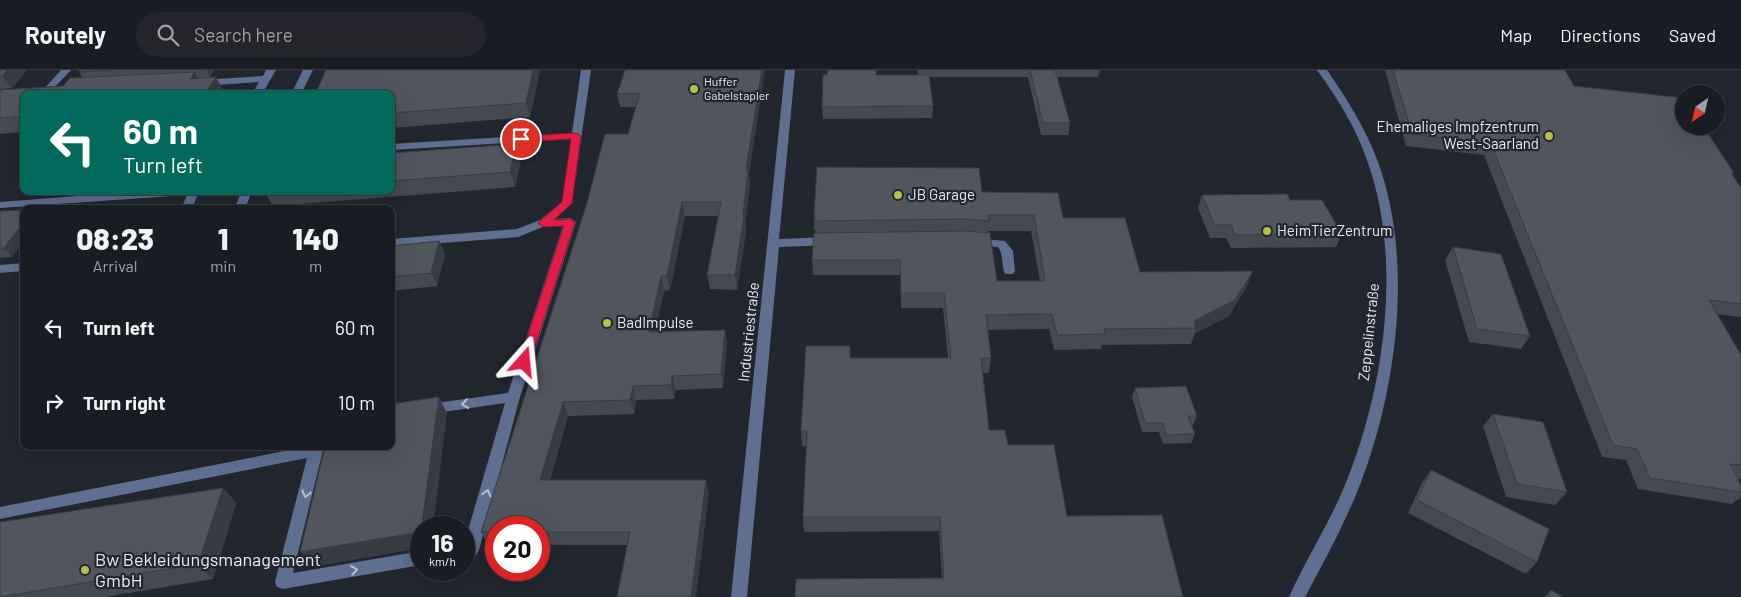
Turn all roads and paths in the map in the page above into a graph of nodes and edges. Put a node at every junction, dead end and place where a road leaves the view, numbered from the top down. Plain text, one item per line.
1 (66, 70) edge
2 (272, 70) edge
3 (308, 70) edge
4 (586, 70) edge
5 (790, 70) edge
6 (1322, 70) edge
7 (266, 79) junction
8 (187, 84) edge
9 (43, 90) edge
10 (259, 90) edge
11 (298, 90) edge
12 (576, 136) junction
13 (395, 147) edge
14 (144, 195) edge
15 (109, 198) junction
16 (0, 205) edge
17 (104, 205) edge
18 (544, 223) junction
19 (965, 240) edge
20 (841, 241) edge
21 (395, 243) edge
22 (774, 243) junction
23 (20, 267) edge
24 (0, 269) edge
25 (1009, 271) dead end
26 (513, 397) junction
27 (419, 410) edge
28 (312, 450) edge
29 (317, 450) edge
30 (0, 513) edge
31 (475, 535) edge
32 (410, 560) edge
33 (739, 597) edge
34 (1297, 597) edge

1 - 9 street
2 - 7 street
3 - 11 street
4 - 12 street
5 - 22 street, Industriestraße
6 - 34 street, Zeppelinstraße
7 - 8 street
7 - 10 street
12 - 13 street
12 - 18 street
14 - 15 street
15 - 16 street
15 - 17 street
18 - 21 street
18 - 26 street
19 - 25 street
20 - 22 street
22 - 33 street, Industriestraße
23 - 24 street
26 -> 27 street
31 -> 26 street
28 - 30 street
29 -> 32 street

